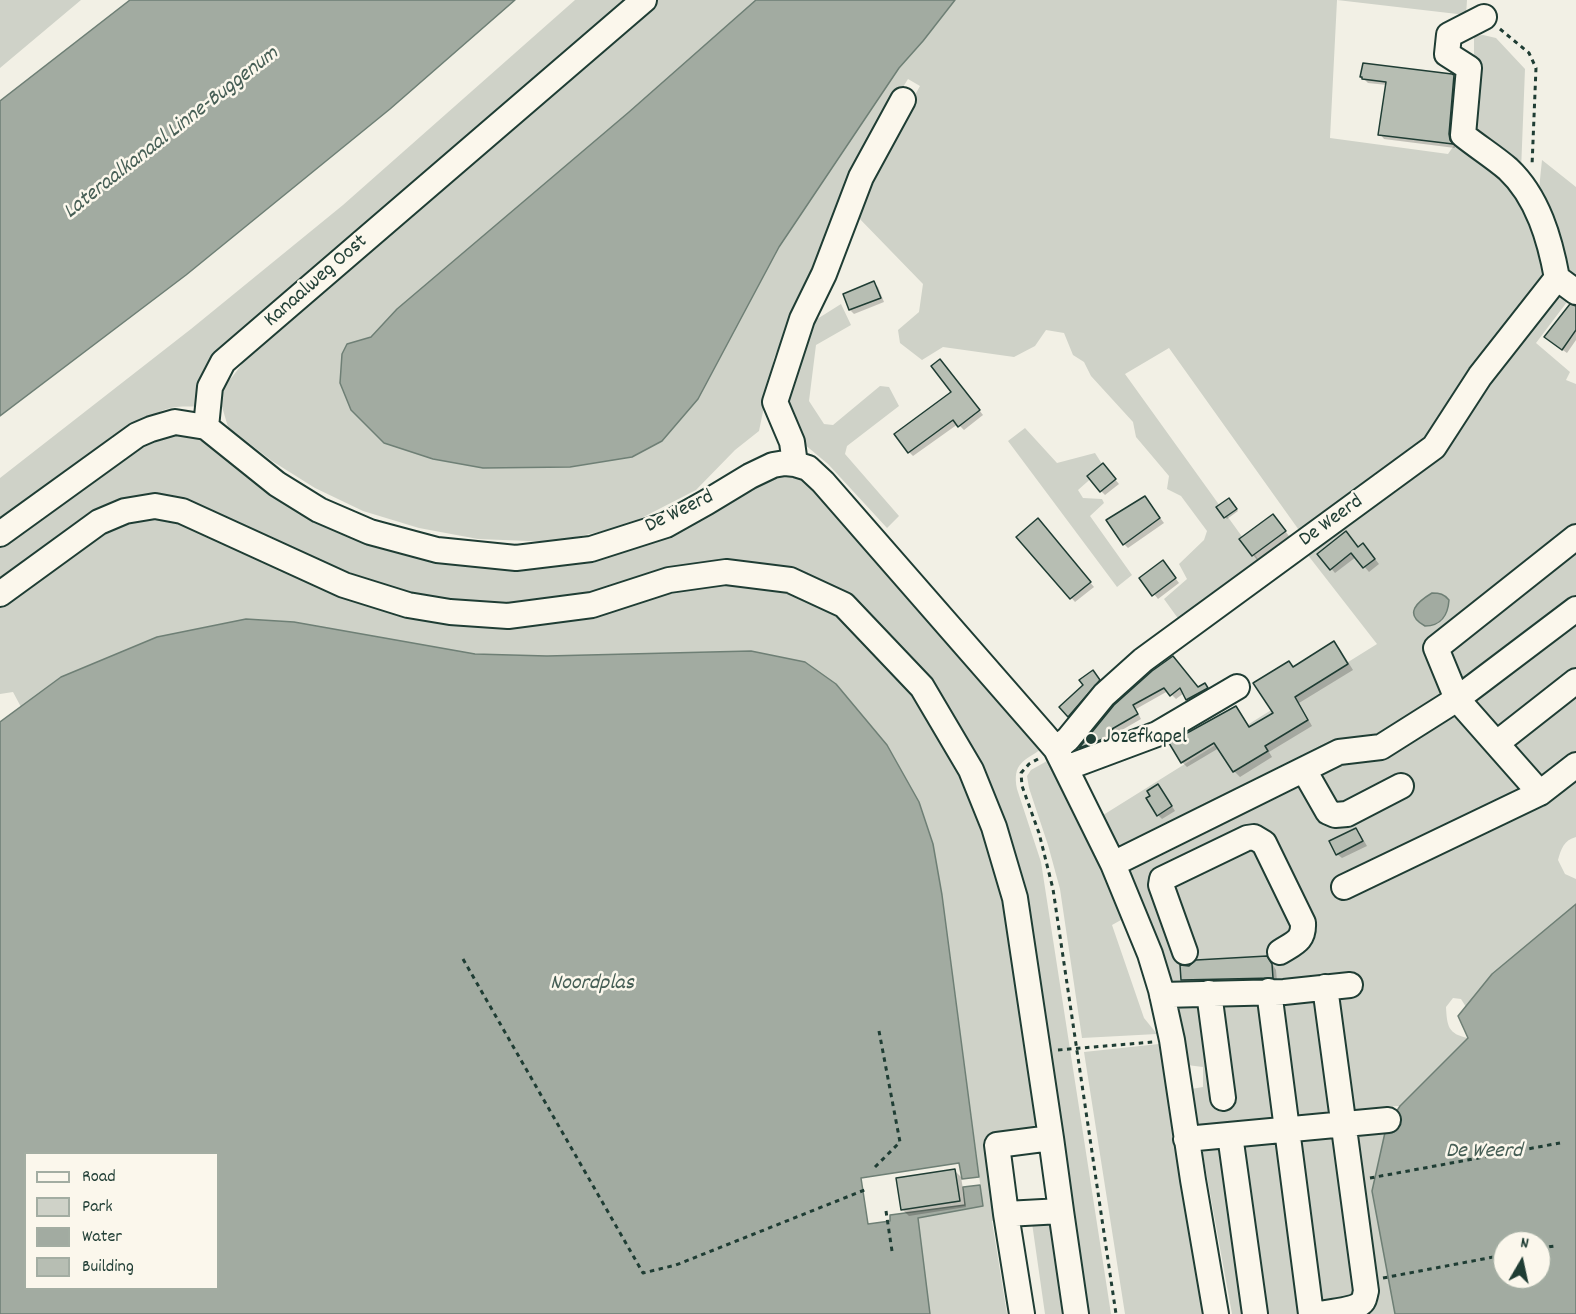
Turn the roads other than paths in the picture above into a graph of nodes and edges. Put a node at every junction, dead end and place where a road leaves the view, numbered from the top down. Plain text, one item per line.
1 (644, 0) edge
2 (1484, 16) road end
3 (903, 100) dead end
4 (1566, 285) edge
5 (206, 427) junction
6 (795, 464) junction
7 (0, 534) edge
8 (1576, 537) edge
9 (0, 594) edge
10 (1576, 609) edge
11 (1576, 681) edge
12 (1237, 687) dead end
13 (1457, 699) junction
14 (1497, 743) junction
15 (1061, 759) junction
16 (1576, 765) edge
17 (1304, 770) junction
18 (1401, 786) dead end
19 (1540, 793) junction
20 (1113, 864) junction
21 (1344, 887) dead end
22 (1185, 952) dead end
23 (1280, 952) dead end
24 (1350, 985) dead end
25 (1325, 987) junction
26 (1269, 991) junction
27 (1209, 993) junction
28 (1162, 995) junction
29 (1223, 1098) dead end
30 (1388, 1119) dead end
31 (1344, 1124) junction
32 (1286, 1129) junction
33 (1230, 1135) junction
34 (1051, 1138) junction
35 (1186, 1139) junction
36 (1060, 1211) junction
37 (1006, 1214) junction
38 (1022, 1314) edge
39 (1076, 1314) edge
40 (1216, 1314) edge
41 (1255, 1314) edge
42 (1311, 1314) edge
43 (1319, 1314) edge

1 - 5 street, Kanaalweg Oost
2 - 4 street
3 - 6 street
4 - 15 street, De Weerd
5 - 6 street, De Weerd
5 - 7 street
6 - 15 street
8 - 13 street
9 - 34 street
10 - 13 street
11 - 14 street
12 - 15 street
13 - 14 street
13 - 17 street
14 - 19 street
15 - 20 street
16 - 19 street
17 - 18 street
17 - 20 street
19 - 21 street
20 - 28 street
22 - 23 street
24 - 25 street
25 - 26 street
25 - 31 street
26 - 27 street
26 - 32 street
27 - 28 street
27 - 29 street
28 - 35 street
30 - 31 street
31 - 32 street
31 - 43 street
32 - 33 street
32 - 42 street
33 - 35 street
33 - 41 street
34 - 36 street
34 - 37 street
35 - 40 street
36 - 37 street
36 - 39 street
37 - 38 street

